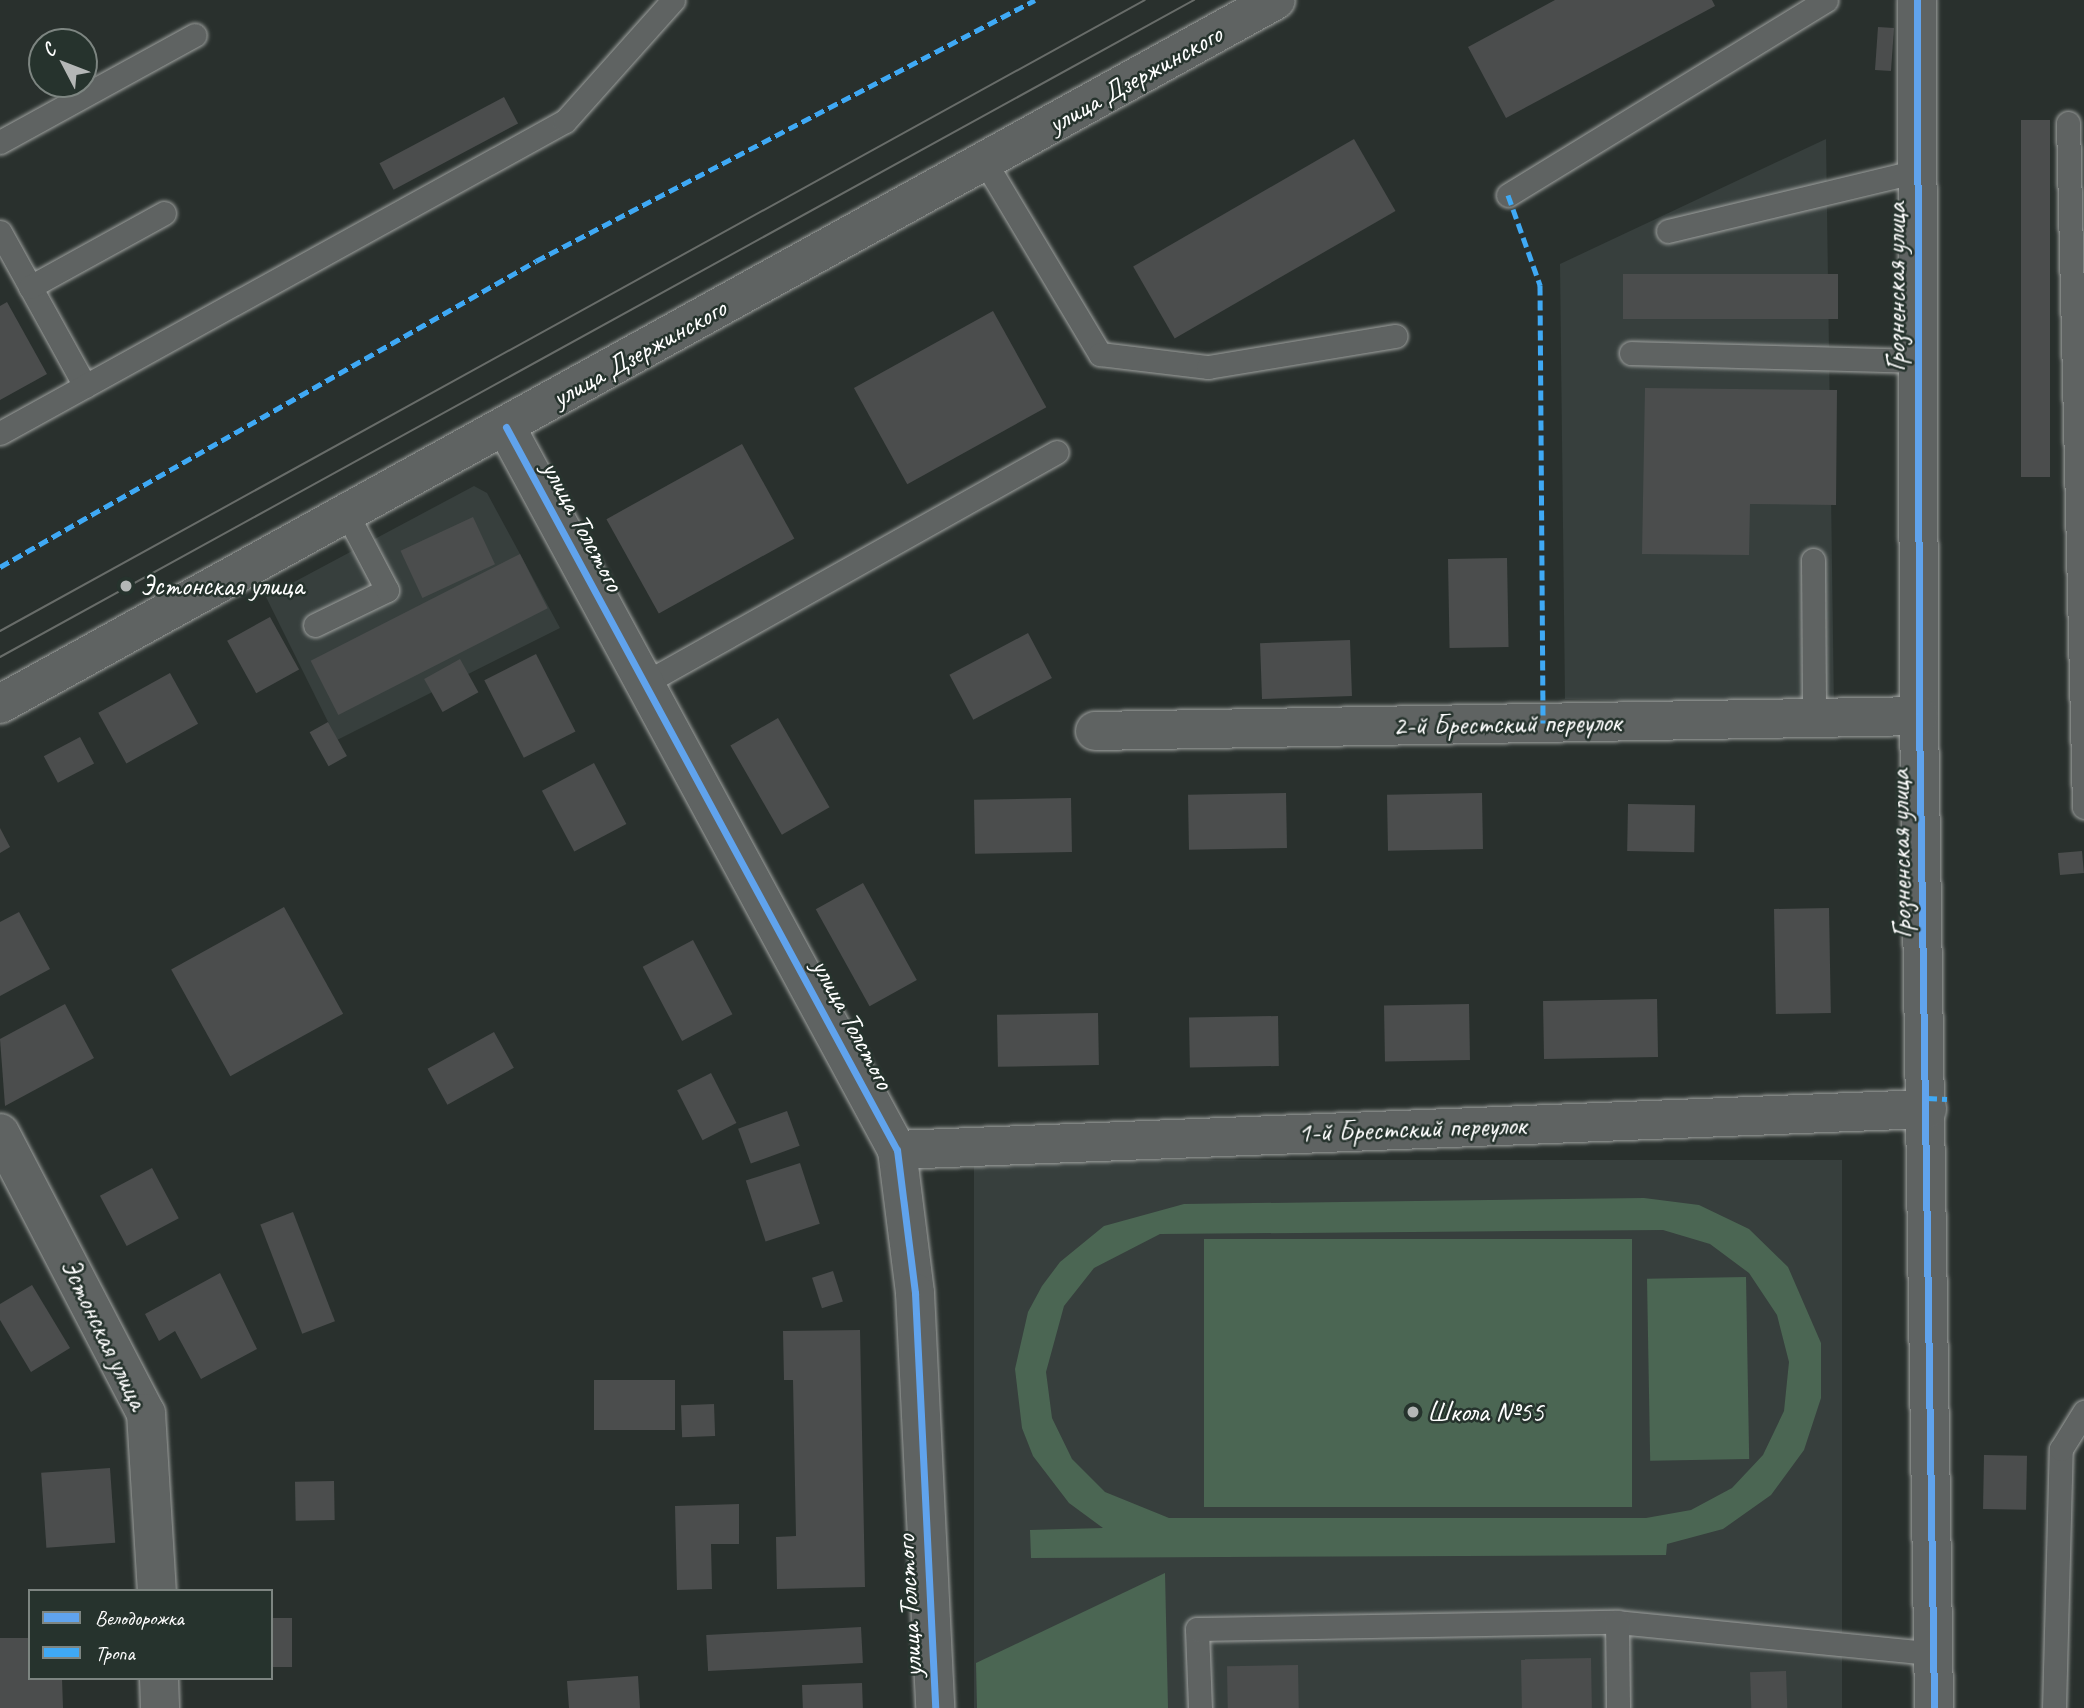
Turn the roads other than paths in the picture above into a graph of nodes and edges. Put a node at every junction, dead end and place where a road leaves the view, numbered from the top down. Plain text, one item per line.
1 (673, 0) edge
2 (1276, 0) edge
3 (1826, 0) edge
4 (1917, 0) edge
5 (195, 35) dead end
6 (2068, 123) dead end
7 (0, 142) edge
8 (985, 162) junction
9 (1917, 171) junction
10 (1508, 195) dead end
11 (163, 213) dead end
12 (1668, 231) dead end
13 (0, 232) edge
14 (30, 287) junction
15 (1395, 336) dead end
16 (1631, 353) dead end
17 (1918, 361) junction
18 (85, 386) junction
19 (506, 426) junction
20 (0, 433) edge
21 (1057, 452) dead end
22 (347, 514) junction
23 (1813, 560) dead end
24 (315, 625) dead end
25 (645, 683) junction
26 (0, 704) edge
27 (1919, 716) junction
28 (1814, 719) junction
29 (1095, 731) dead end
30 (2084, 807) edge
31 (1927, 1109) junction
32 (0, 1133) edge
33 (897, 1150) junction
34 (2084, 1412) edge
35 (157, 1589) edge
36 (1617, 1622) junction
37 (1935, 1654) junction
38 (159, 1680) edge
39 (160, 1708) edge
40 (935, 1708) edge
41 (1200, 1708) edge
42 (1618, 1708) edge
43 (1934, 1708) edge
44 (2054, 1708) edge

1 - 18 lane
2 - 8 street, улица Дзержинского
3 - 10 lane
4 - 9 street, Грозненская улица
5 - 7 lane
6 - 30 lane
8 - 15 lane
8 - 19 street, улица Дзержинского
9 - 12 lane
9 - 17 street, Грозненская улица
11 - 14 lane
13 - 14 lane
14 - 18 lane
16 - 17 lane
17 - 27 street, Грозненская улица
18 - 20 lane
19 - 22 street, улица Дзержинского
19 - 25 street, улица Толстого
21 - 25 lane
22 - 24 lane
22 - 26 street, улица Дзержинского
23 - 28 lane
25 - 33 street, улица Толстого
27 - 28 street, 2-й Брестский переулок
27 - 31 street, Грозненская улица
28 - 29 street, 2-й Брестский переулок
31 - 33 street, 1-й Брестский переулок
31 - 37 street, Грозненская улица
32 - 35 street, Эстонская улица
33 - 40 street, улица Толстого
34 - 44 lane
36 - 37 lane
36 - 41 lane
36 - 42 lane
37 - 43 street, Грозненская улица
38 - 39 street

